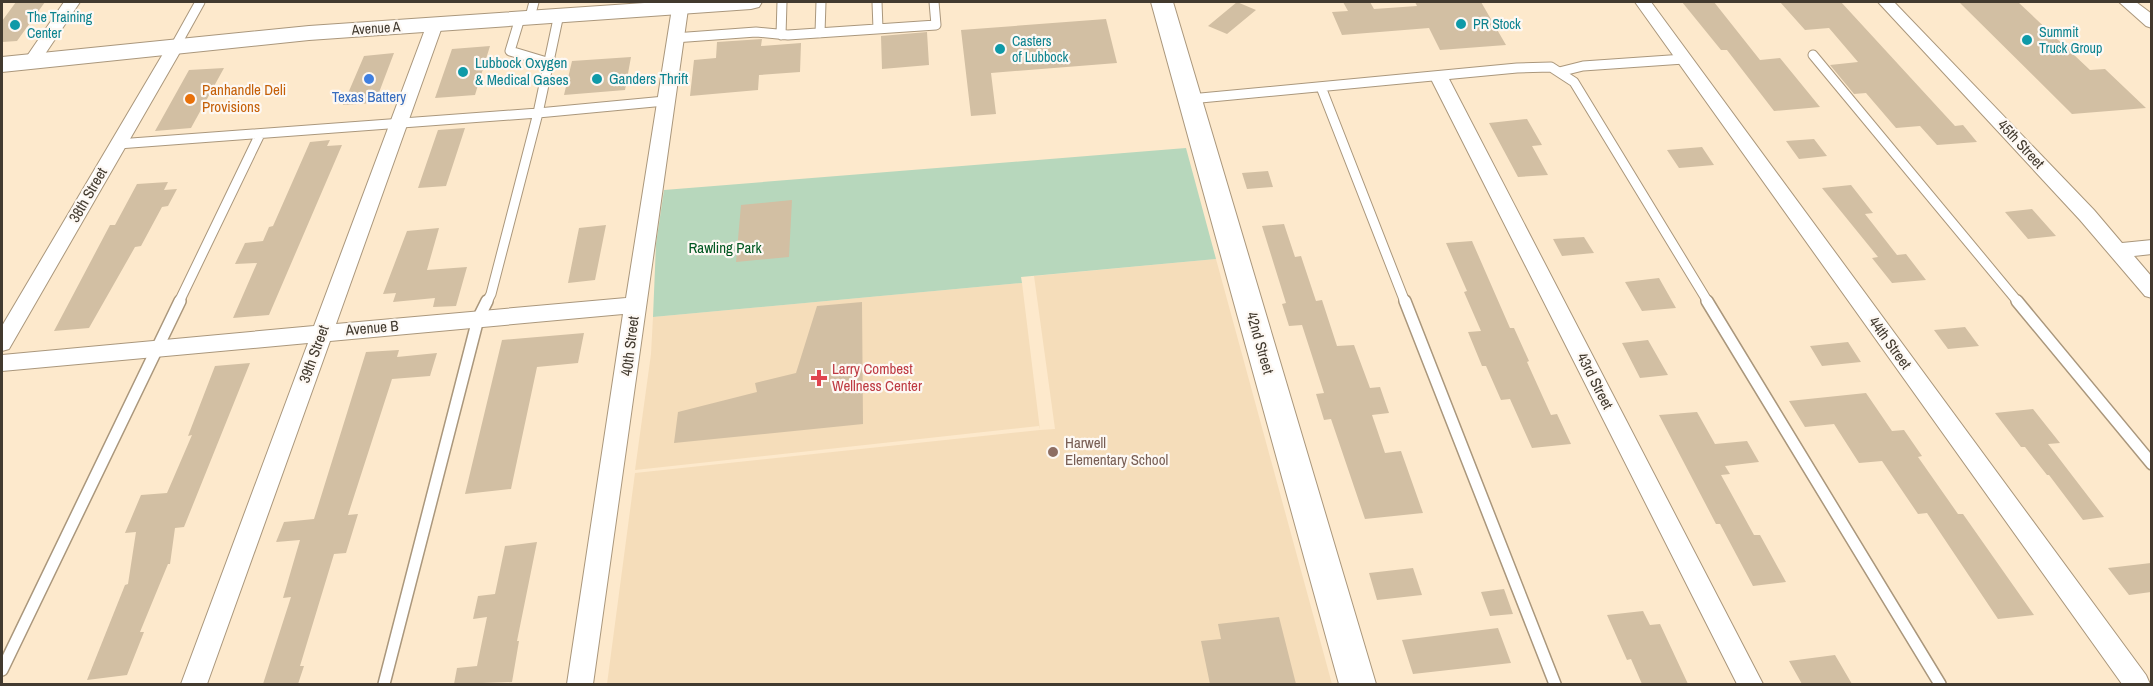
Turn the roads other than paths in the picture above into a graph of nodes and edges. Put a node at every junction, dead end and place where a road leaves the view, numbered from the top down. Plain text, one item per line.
1 (72, 2) edge
2 (200, 2) edge
3 (751, 2) edge
4 (782, 2) edge
5 (821, 2) edge
6 (878, 2) edge
7 (934, 2) edge
8 (1162, 2) edge
9 (1643, 2) edge
10 (1886, 2) edge
11 (2127, 2) edge
12 (680, 4) edge
13 (528, 12) edge
14 (560, 14) junction
15 (2150, 21) edge
16 (435, 24) junction
17 (878, 29) junction
18 (820, 33) junction
19 (781, 35) junction
20 (674, 38) junction
21 (175, 47) junction
22 (1813, 55) dead end
23 (1684, 59) junction
24 (31, 62) junction
25 (550, 63) junction
26 (2, 65) edge
27 (1559, 72) junction
28 (1439, 77) junction
29 (1322, 87) junction
30 (1190, 99) junction
31 (665, 101) junction
32 (538, 113) junction
33 (398, 124) junction
34 (260, 134) junction
35 (118, 144) junction
36 (2151, 247) edge
37 (2118, 251) junction
38 (2151, 291) edge
39 (634, 305) junction
40 (478, 319) junction
41 (322, 333) junction
42 (2, 344) edge
43 (155, 349) junction
44 (2, 363) edge
45 (2151, 464) edge
46 (2, 670) edge
47 (194, 684) edge
48 (384, 684) edge
49 (580, 684) edge
50 (1358, 684) edge
51 (1556, 684) edge
52 (1750, 684) edge
53 (1940, 684) edge
54 (2137, 684) edge

1 - 24 street
2 - 21 lane
3 - 12 street, Avenue A
4 - 19 lane
5 - 18 lane
6 - 17 lane
7 - 17 lane
8 - 30 street, 42nd Street
9 - 23 street, 44th Street
10 - 37 street, 45th Street
11 - 15 street
12 - 14 street, Avenue A
12 - 20 street, 40th Street
13 - 14 street, Avenue A
13 - 16 street, Avenue A
13 - 25 lane
14 - 25 lane
16 - 21 street, Avenue A
16 - 33 street, 39th Street
17 - 18 lane
18 - 19 lane
19 - 20 lane
20 - 31 street, 40th Street
21 - 24 street, Avenue A
21 - 35 street, 38th Street
22 - 45 lane
23 - 27 lane
23 - 54 street, 44th Street
24 - 26 street, Avenue A
25 - 32 lane
27 - 28 lane
27 - 53 lane
28 - 29 lane
28 - 52 street, 43rd Street
29 - 30 lane
29 - 51 lane
30 - 50 street, 42nd Street
31 - 32 lane
31 - 39 street, 40th Street
32 - 33 lane
32 - 40 lane
33 - 34 lane
33 - 41 street, 39th Street
34 - 35 lane
34 - 43 lane
35 - 42 street, 38th Street
36 - 37 street
37 - 38 street, 45th Street
39 - 40 street, Avenue B
39 - 49 street, 40th Street
40 - 41 street, Avenue B
40 - 48 lane
41 - 43 street, Avenue B
41 - 47 street, 39th Street
43 - 44 street, Avenue B
43 - 46 lane

